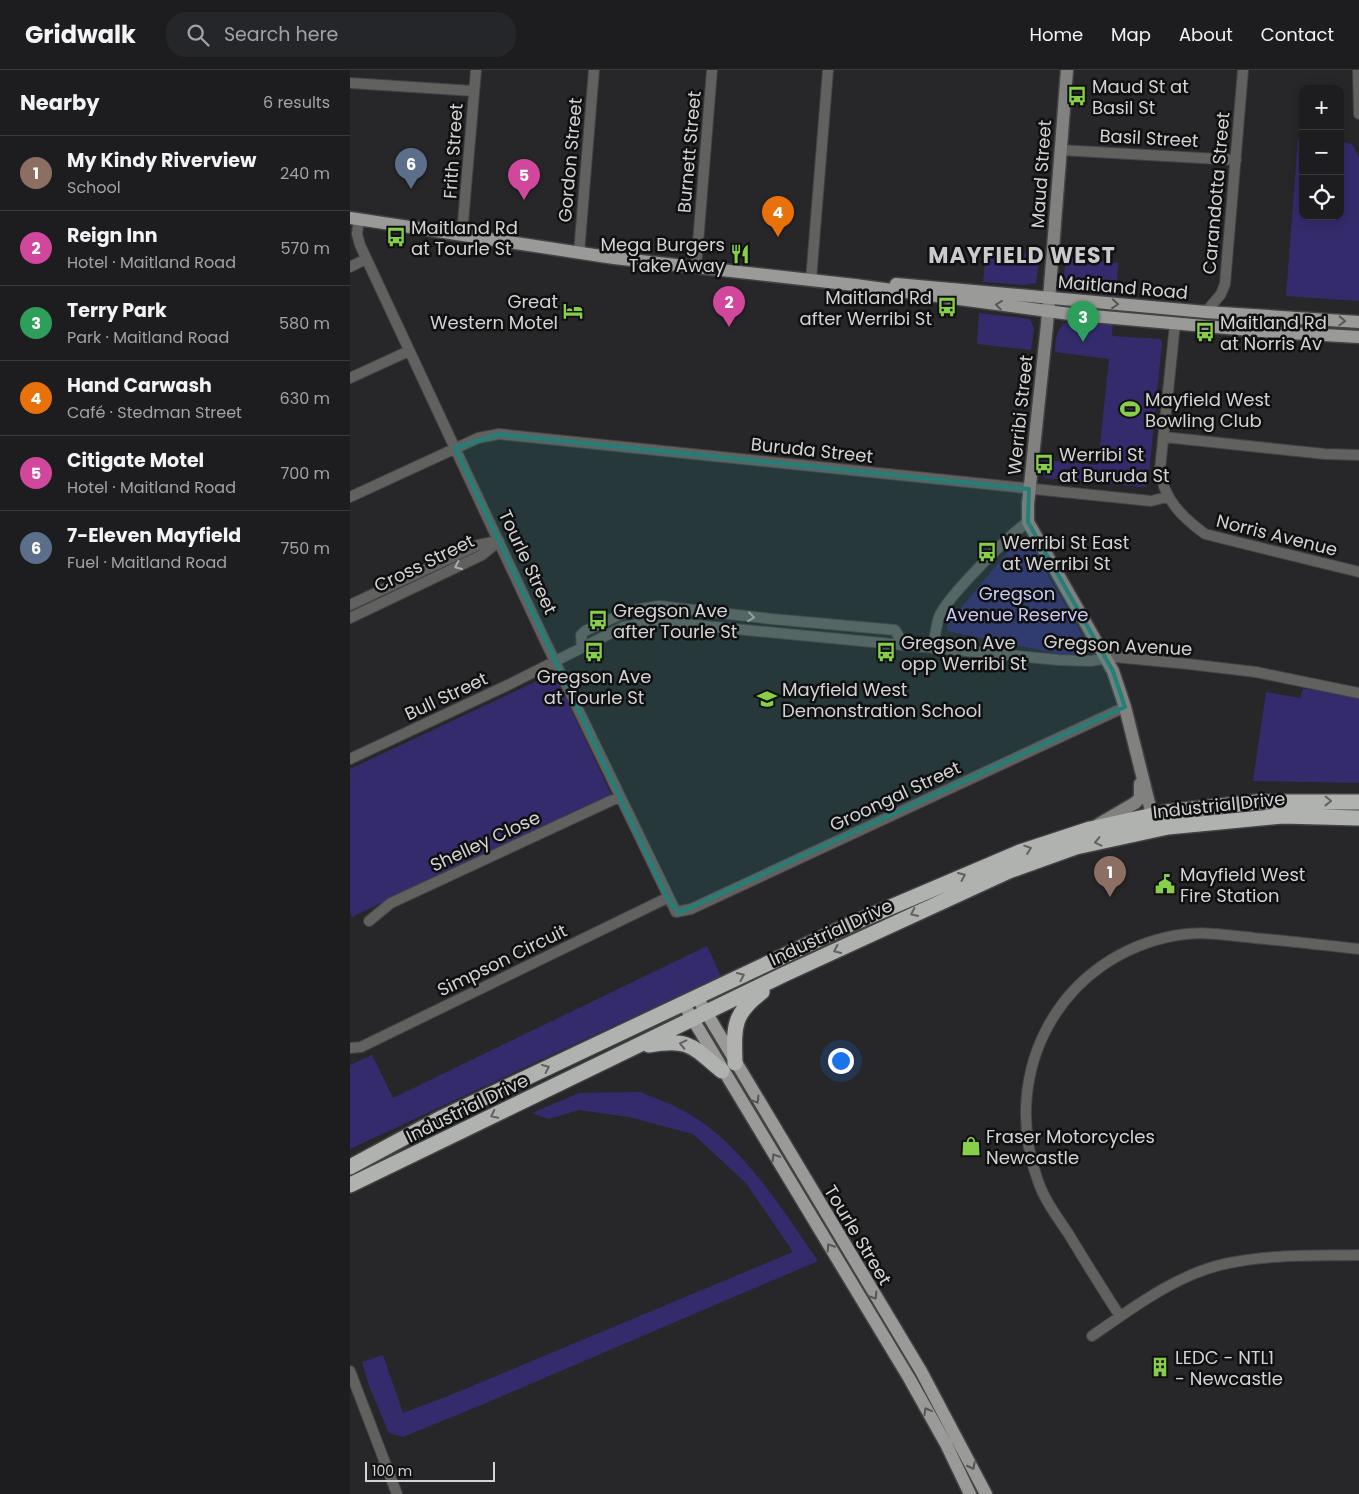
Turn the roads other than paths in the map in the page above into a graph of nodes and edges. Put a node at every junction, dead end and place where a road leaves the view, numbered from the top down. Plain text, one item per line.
1 (476, 70) edge
2 (594, 70) edge
3 (712, 70) edge
4 (828, 70) edge
5 (1067, 70) edge
6 (1243, 70) edge
7 (1358, 70) edge
8 (350, 83) edge
9 (474, 91) junction
10 (1359, 114) edge
11 (1060, 150) junction
12 (1236, 160) junction
13 (354, 219) edge
14 (462, 234) junction
15 (579, 253) junction
16 (366, 259) junction
17 (350, 267) edge
18 (696, 267) junction
19 (812, 280) junction
20 (855, 284) junction
21 (1049, 298) junction
22 (1048, 311) junction
23 (1206, 312) junction
24 (1359, 322) edge
25 (1176, 324) junction
26 (1359, 337) edge
27 (408, 351) junction
28 (350, 378) edge
29 (1164, 436) junction
30 (455, 448) junction
31 (1359, 456) edge
32 (1029, 490) junction
33 (350, 496) edge
34 (1167, 497) junction
35 (1028, 522) junction
36 (499, 541) junction
37 (1359, 572) edge
38 (350, 605) edge
39 (350, 618) edge
40 (903, 644) junction
41 (582, 647) junction
42 (933, 647) junction
43 (1105, 658) junction
44 (554, 660) junction
45 (1359, 693) edge
46 (1125, 707) junction
47 (350, 759) edge
48 (1137, 760) junction
49 (619, 797) junction
50 (1359, 802) edge
51 (1359, 818) edge
52 (1154, 822) junction
53 (1090, 829) junction
54 (668, 898) junction
55 (679, 913) joint
56 (369, 921) dead end
57 (1359, 948) edge
58 (785, 974) junction
59 (690, 1000) junction
60 (698, 1016) junction
61 (350, 1048) edge
62 (632, 1048) junction
63 (729, 1067) junction
64 (350, 1167) edge
65 (350, 1185) edge
66 (1359, 1255) edge
67 (1120, 1316) junction
68 (1092, 1336) dead end
69 (350, 1371) edge
70 (397, 1494) edge
71 (970, 1494) edge
72 (986, 1494) edge

1 - 9 street, Frith Street
2 - 15 street, Gordon Street
3 - 18 street, Burnett Street
4 - 19 street
5 - 11 main road, Maud Street
6 - 12 street, Carandotta Street
7 - 10 street
8 - 9 street
9 - 14 street, Frith Street
11 - 12 street, Basil Street
11 - 21 main road, Maud Street
12 - 23 street, Carandotta Street
13 - 14 main road, Maitland Road
13 - 16 street, Tourle Street
14 - 15 main road, Maitland Road
15 - 18 main road, Maitland Road
16 - 17 street
16 - 27 street, Tourle Street
18 - 19 main road, Maitland Road
19 - 20 main road, Maitland Road
20 - 21 main road, Maitland Road
22 -> 20 main road, Maitland Road
21 - 22 main road, Maud Street
21 -> 23 main road, Maitland Road
22 - 25 main road, Maitland Road
22 - 32 main road, Werribi Street
23 -> 24 main road, Maitland Road
25 - 26 main road, Maitland Road
25 - 29 street, Norris Avenue
27 - 28 street
27 - 30 street, Tourle Street
29 - 31 street
29 - 34 street, Norris Avenue
30 - 32 street, Buruda Street
30 - 33 street, Buruda Street
30 - 36 street, Tourle Street
32 - 34 street, Buruda Street
32 - 35 main road, Werribi Street
34 - 37 street, Norris Avenue
35 - 42 street
35 - 43 main road
36 - 38 street, Cross Street
36 -> 39 street, Cross Street
36 - 44 street, Tourle Street
40 - 41 street, Gregson Avenue
41 -> 40 street
40 - 42 street, Gregson Avenue
41 - 44 street, Gregson Avenue
42 - 43 street, Gregson Avenue
43 - 45 street, Gregson Avenue
43 - 46 main road
44 - 47 street, Bull Street
44 - 49 street, Tourle Street
46 - 48 main road
46 - 55 street, Groongal Street
48 - 52 main road
48 - 53 main road
49 - 54 street, Tourle Street
49 - 56 street, Shelley Close
52 -> 50 highway, Industrial Drive
51 - 52 highway, Industrial Drive
52 - 53 highway, Industrial Drive
52 -> 58 highway, Industrial Drive
59 -> 53 highway, Industrial Drive
54 - 55 street, Tourle Street
54 - 61 street, Simpson Circuit
57 - 67 street
58 - 60 highway, Industrial Drive
58 - 63 highway
59 - 60 main road, Tourle Street
64 -> 59 highway, Industrial Drive
60 - 62 highway, Industrial Drive
60 - 63 main road, Tourle Street
63 -> 62 highway
62 -> 65 highway, Industrial Drive
71 -> 63 main road, Tourle Street
63 -> 72 main road, Tourle Street
66 - 67 street
67 - 68 street
69 - 70 street

